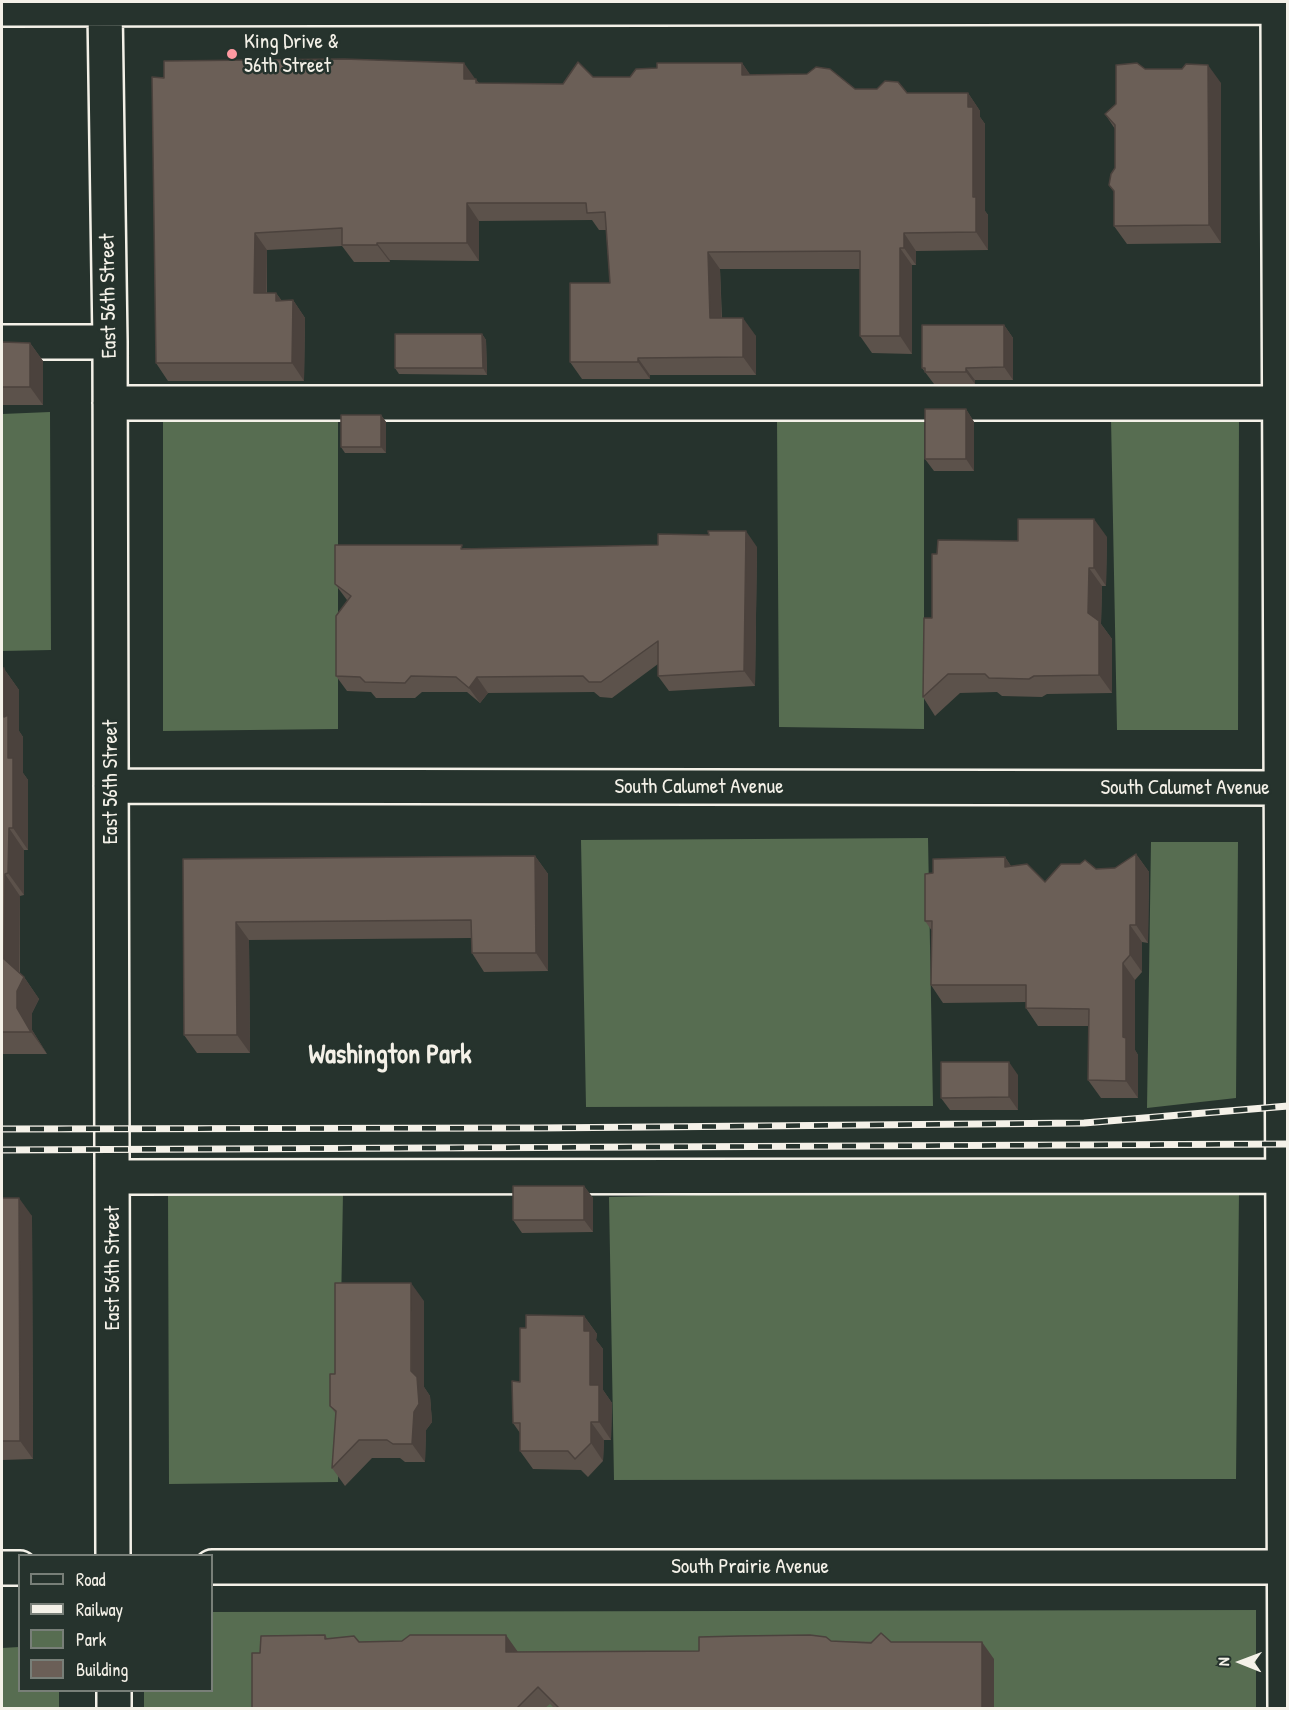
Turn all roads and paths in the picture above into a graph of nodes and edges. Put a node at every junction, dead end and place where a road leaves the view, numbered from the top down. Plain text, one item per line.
1 (253, 5) edge
2 (1283, 8) edge
3 (2, 9) edge
4 (105, 9) junction
5 (2, 342) edge
6 (110, 342) junction
7 (110, 403) junction
8 (1283, 403) edge
9 (111, 786) junction
10 (1284, 788) edge
11 (1284, 1166) edge
12 (112, 1177) junction
13 (113, 1554) edge
14 (213, 1567) edge
15 (1286, 1567) edge
16 (2, 1568) edge
17 (18, 1568) edge
18 (114, 1692) edge
19 (114, 1708) edge
20 (1285, 1708) edge

1 - 2 street
1 - 4 street
2 - 8 street
3 - 4 street
4 - 6 street, East 56th Street
5 - 6 street
6 - 7 street, East 56th Street
7 - 8 street
7 - 9 street, East 56th Street
8 - 10 street
9 - 10 street, South Calumet Avenue
9 - 12 street, East 56th Street
10 - 11 street
11 - 12 street
11 - 15 street
12 - 13 street, East 56th Street
14 - 15 street, South Prairie Avenue
15 - 20 street
16 - 17 street
18 - 19 street

